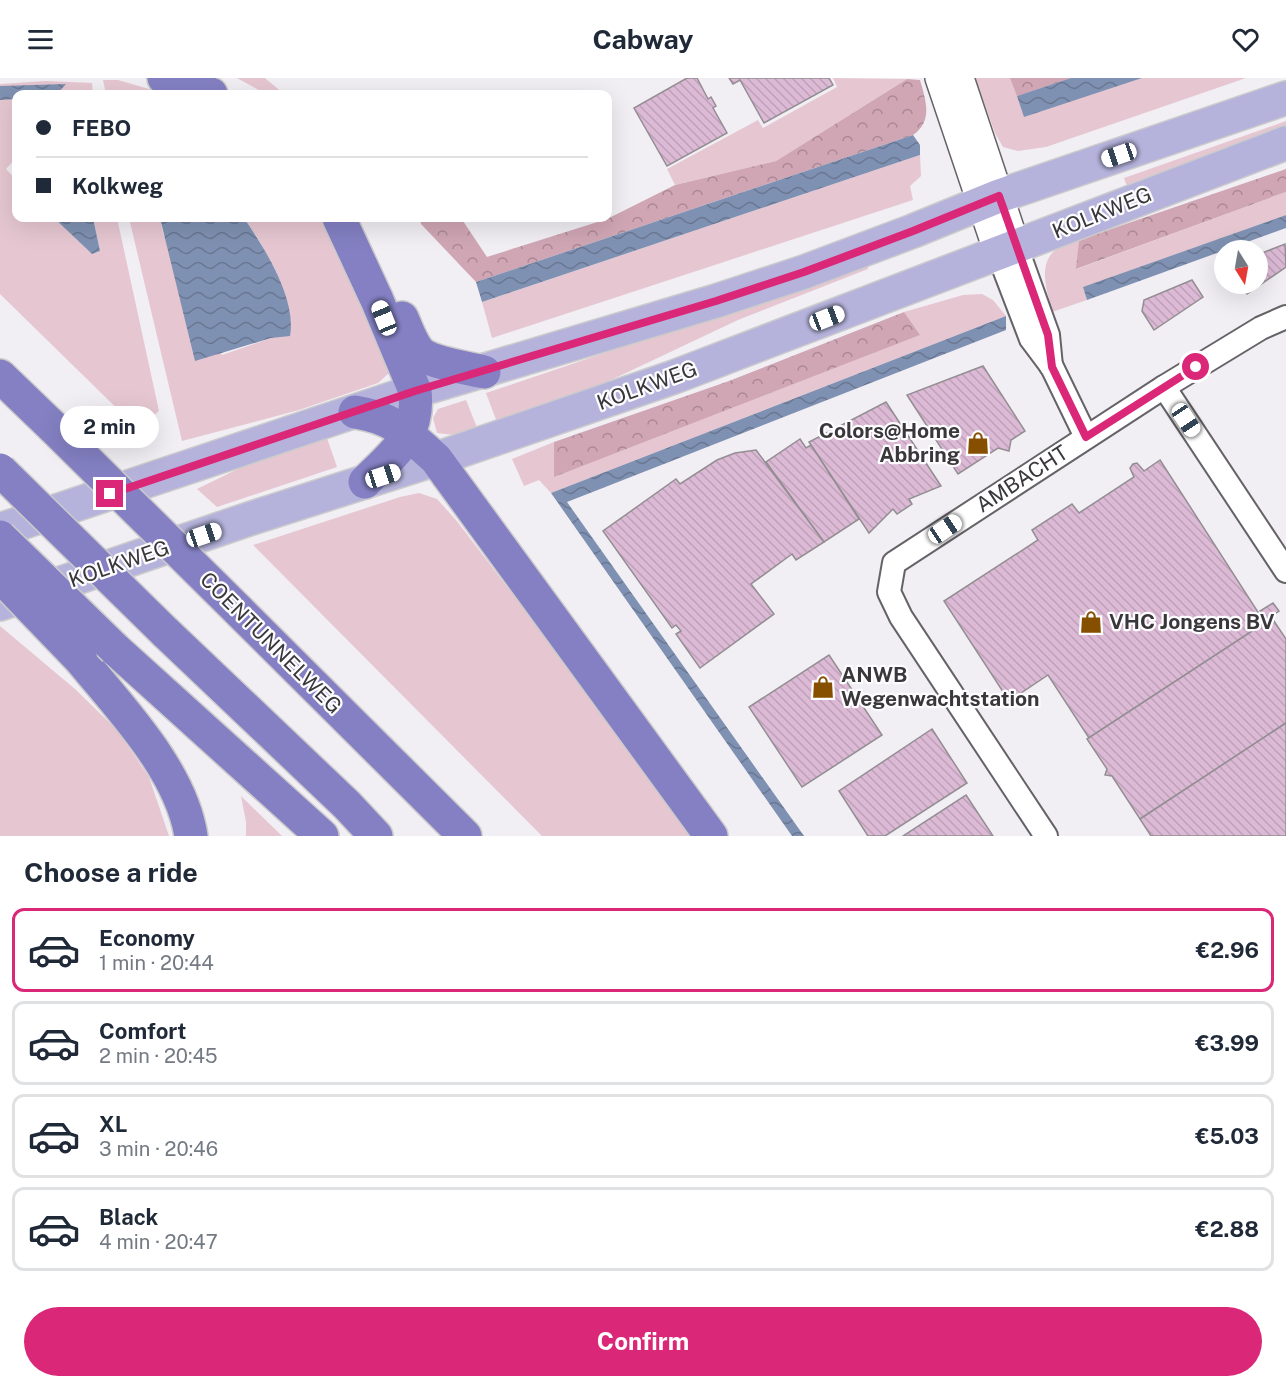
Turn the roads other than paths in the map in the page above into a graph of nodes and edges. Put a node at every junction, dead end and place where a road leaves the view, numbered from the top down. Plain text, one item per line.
1 (164, 78) edge
2 (939, 78) edge
3 (960, 78) edge
4 (199, 90) edge
5 (1286, 98) edge
6 (1286, 143) edge
7 (990, 200) junction
8 (341, 222) edge
9 (348, 222) edge
10 (1007, 250) junction
11 (1286, 317) edge
12 (484, 372) junction
13 (0, 376) edge
14 (1164, 387) junction
15 (415, 391) junction
16 (355, 412) junction
17 (409, 435) junction
18 (1086, 437) junction
19 (436, 459) junction
20 (0, 470) edge
21 (365, 482) junction
22 (0, 530) edge
23 (0, 537) edge
24 (1286, 571) edge
25 (0, 576) edge
26 (0, 604) edge
27 (191, 836) edge
28 (322, 836) edge
29 (376, 836) edge
30 (465, 836) edge
31 (711, 836) edge
32 (1046, 836) edge

1 - 4 highway
2 - 7 street
3 - 7 street
5 - 7 main road
6 - 10 main road, KOLKWEG
7 - 10 street
7 - 12 main road
8 - 15 highway
9 - 12 highway
10 - 18 street, AMBACHT
10 - 19 main road, KOLKWEG
11 - 14 street, AMBACHT
12 - 15 main road
13 - 30 highway, COENTUNNELWEG, bridge
14 - 18 street, AMBACHT
14 - 24 street
15 - 16 main road
15 - 17 highway
16 - 17 highway
16 - 22 main road
17 - 19 highway
17 - 21 highway
18 - 32 street, AMBACHT
19 - 21 main road, KOLKWEG
19 - 31 highway
20 - 29 highway, bridge
21 - 26 main road, KOLKWEG
23 - 28 highway, bridge
25 - 27 highway, bridge

